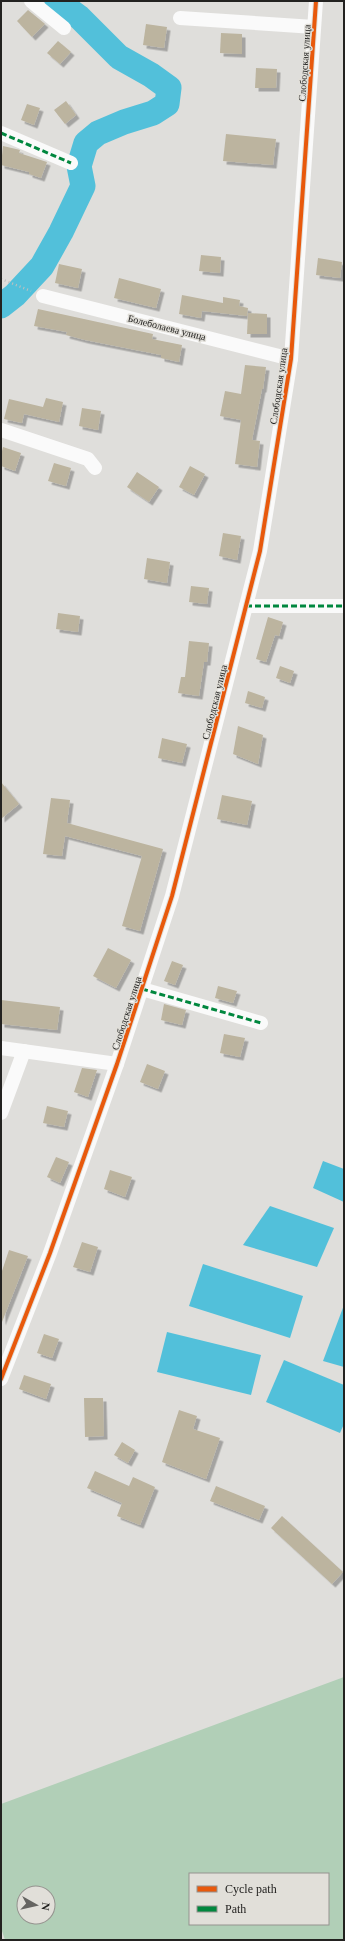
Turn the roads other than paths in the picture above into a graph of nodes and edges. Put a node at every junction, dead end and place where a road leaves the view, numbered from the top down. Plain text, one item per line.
1 (32, 1) edge
2 (316, 1) edge
3 (180, 18) dead end
4 (314, 27) junction
5 (64, 28) dead end
6 (1, 133) edge
7 (71, 163) dead end
8 (43, 296) road end
9 (291, 359) junction
10 (1, 430) edge
11 (95, 468) dead end
12 (246, 606) junction
13 (344, 606) edge
14 (142, 989) junction
15 (261, 1023) dead end
16 (1, 1048) edge
17 (24, 1051) junction
18 (117, 1064) junction
19 (1, 1113) edge
20 (1, 1379) edge

1 - 5 street
2 - 4 street, Слободская улица
3 - 4 street
4 - 9 street, Слободская улица
6 - 7 street
8 - 9 street, Болеболаева улица
9 - 12 street, Слободская улица
10 - 11 street
12 - 13 street
12 - 14 street, Слободская улица
14 - 15 street
14 - 18 street, Слободская улица
16 - 17 street
17 - 18 street
17 - 19 street
18 - 20 street, Слободская улица

